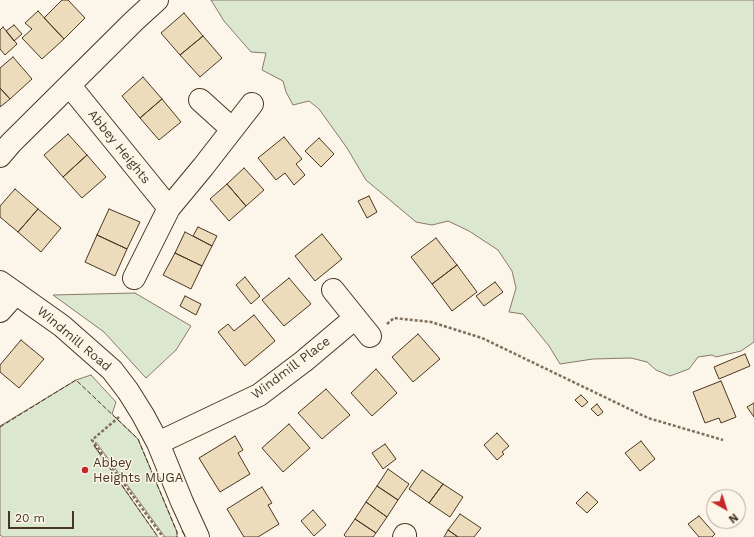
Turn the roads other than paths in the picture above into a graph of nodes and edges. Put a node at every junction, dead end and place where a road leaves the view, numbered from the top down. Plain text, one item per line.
1 (157, 0) edge
2 (70, 86) junction
3 (200, 100) dead end
4 (252, 104) dead end
5 (232, 129) junction
6 (0, 156) edge
7 (169, 208) junction
8 (134, 278) dead end
9 (8, 287) edge
10 (333, 290) dead end
11 (0, 311) edge
12 (355, 318) junction
13 (370, 336) road end
14 (158, 443) junction
15 (198, 537) edge

1 - 2 street
2 - 6 street
2 - 7 street, Abbey Heights
3 - 5 street
4 - 5 street
5 - 7 street
7 - 8 street
9 - 11 street
9 - 14 street, Windmill Road
10 - 12 street
12 - 13 street
12 - 14 street, Windmill Place
14 - 15 street, Windmill Road

